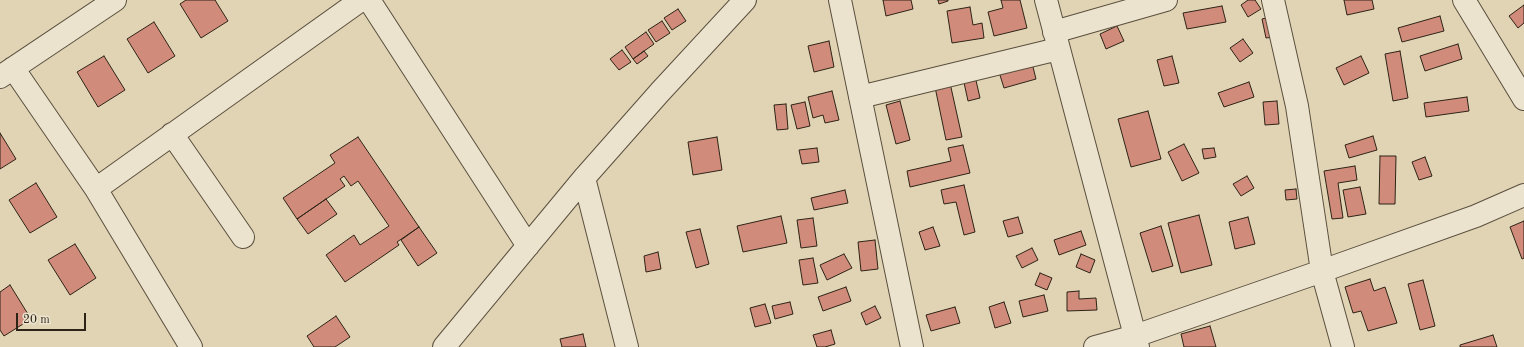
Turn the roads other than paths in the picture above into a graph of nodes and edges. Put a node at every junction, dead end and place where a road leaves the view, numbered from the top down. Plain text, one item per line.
1 (115, 0) edge
2 (361, 0) edge
3 (369, 0) edge
4 (745, 0) edge
5 (840, 0) edge
6 (1046, 0) edge
7 (1166, 0) edge
8 (1273, 0) edge
9 (1464, 0) edge
10 (1056, 40) junction
11 (7, 72) edge
12 (860, 96) junction
13 (1524, 99) edge
14 (172, 134) junction
15 (584, 178) junction
16 (96, 189) junction
17 (1524, 195) edge
18 (243, 237) dead end
19 (528, 246) junction
20 (1322, 271) junction
21 (1136, 342) edge
22 (191, 347) edge
23 (444, 347) edge
24 (628, 347) edge
25 (912, 347) edge
26 (1095, 347) edge
27 (1343, 347) edge

1 - 11 street
2 - 14 street
3 - 19 street
4 - 15 street
5 - 12 street
6 - 10 street
7 - 10 street
8 - 20 street
9 - 13 street
10 - 12 street
10 - 21 street
11 - 16 street
12 - 25 street
14 - 16 street
14 - 18 street
15 - 19 street
15 - 24 street
16 - 22 street
17 - 20 street
19 - 23 street
20 - 21 street
20 - 27 street
21 - 26 street

